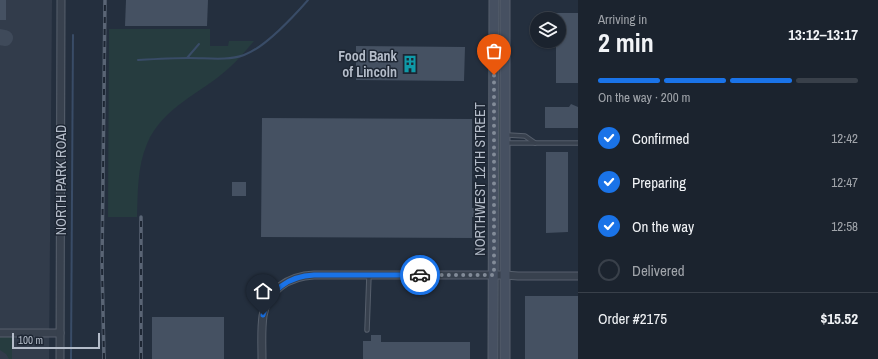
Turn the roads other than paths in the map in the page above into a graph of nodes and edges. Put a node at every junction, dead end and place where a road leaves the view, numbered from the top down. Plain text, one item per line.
1 (61, 0) edge
2 (494, 0) edge
3 (505, 0) edge
4 (505, 139) junction
5 (534, 143) junction
6 (578, 143) edge
7 (368, 275) junction
8 (494, 275) junction
9 (504, 275) junction
10 (578, 276) edge
11 (367, 330) dead end
12 (0, 333) edge
13 (60, 333) junction
14 (60, 359) edge
15 (262, 359) edge
16 (493, 359) edge
17 (505, 359) edge

1 - 13 street, NORTH PARK ROAD
2 - 8 main road, NORTHWEST 12TH STREET
3 - 4 main road, NORTHWEST 12TH STREET
4 - 5 lane
4 - 5 lane
4 - 9 main road, NORTHWEST 12TH STREET
5 - 6 lane
7 - 8 street
7 - 11 lane
7 - 15 street
8 - 9 street
8 - 16 main road, NORTHWEST 12TH STREET
9 - 10 street
9 - 17 main road, NORTHWEST 12TH STREET
12 - 13 street
13 - 14 street, NORTH PARK ROAD

